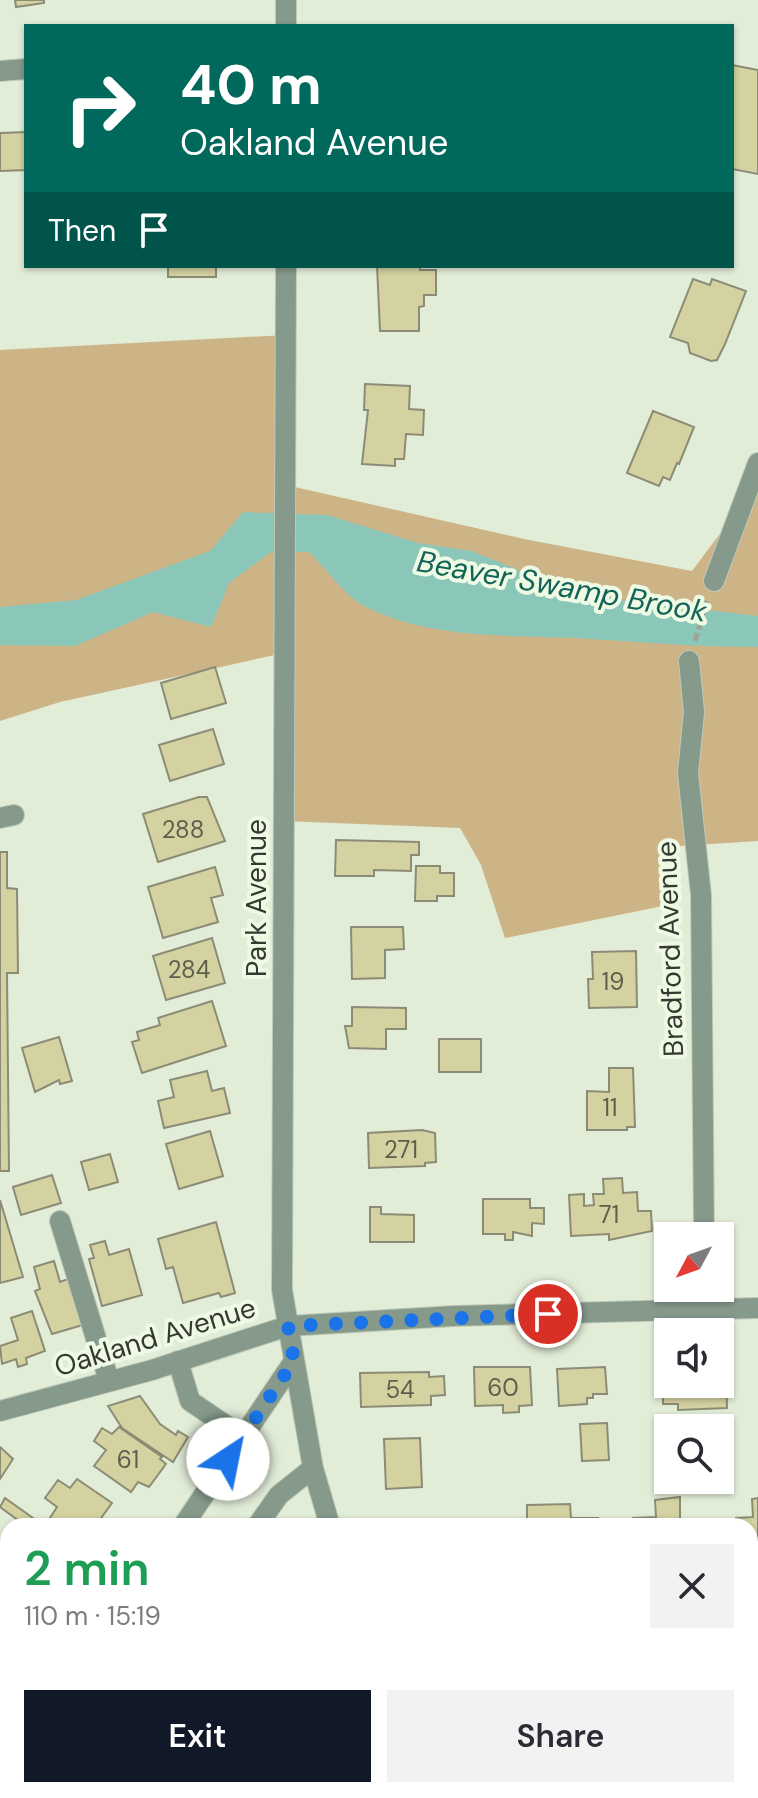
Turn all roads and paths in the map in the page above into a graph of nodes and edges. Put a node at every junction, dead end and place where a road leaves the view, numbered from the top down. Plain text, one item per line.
1 (286, 0) edge
2 (286, 24) edge
3 (24, 69) edge
4 (0, 71) edge
5 (286, 268) edge
6 (758, 463) edge
7 (714, 581) joint
8 (689, 661) joint
9 (60, 1221) dead end
10 (704, 1222) edge
11 (705, 1302) edge
12 (758, 1308) edge
13 (705, 1309) junction
14 (288, 1326) junction
15 (178, 1361) junction
16 (294, 1361) junction
17 (109, 1381) junction
18 (1, 1408) edge
19 (243, 1437) junction
20 (313, 1468) junction
21 (188, 1518) edge
22 (263, 1518) edge
23 (328, 1518) edge

1 - 2 street
3 - 4 street
5 - 14 street, Park Avenue
6 - 7 street
7 - 8 path
8 - 10 street, Bradford Avenue
9 - 17 street
11 - 13 street
12 - 13 street, Oakland Avenue
13 - 14 street, Oakland Avenue
14 - 15 street, Oakland Avenue
14 - 16 street, Park Avenue
15 - 17 street, Oakland Avenue
15 - 19 street
16 - 19 street
16 - 20 street, Park Avenue
17 - 18 street, Oakland Avenue
19 - 21 street
20 - 22 street
20 - 23 street, Park Avenue

